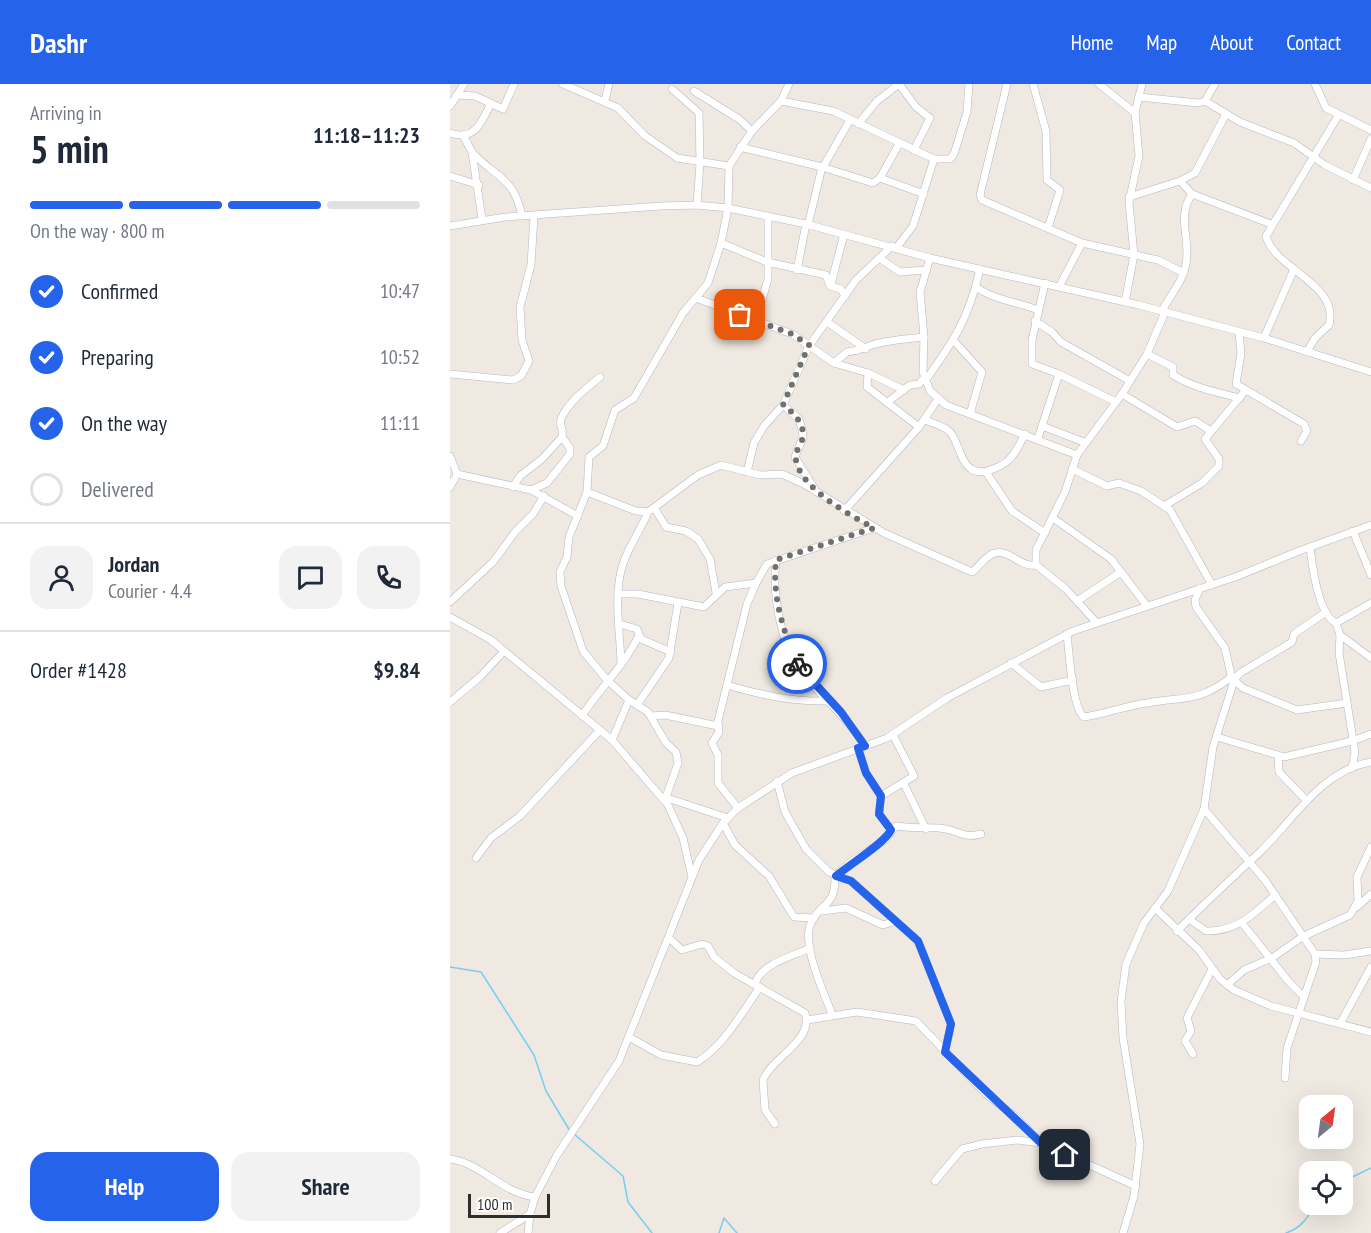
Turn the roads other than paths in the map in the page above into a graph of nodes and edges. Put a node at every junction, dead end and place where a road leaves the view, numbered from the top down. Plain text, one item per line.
1 (464, 84) edge
2 (514, 84) edge
3 (563, 84) edge
4 (609, 84) edge
5 (789, 84) edge
6 (899, 84) edge
7 (969, 84) edge
8 (1007, 84) edge
9 (1033, 84) edge
10 (1099, 84) edge
11 (1142, 84) edge
12 (1215, 84) edge
13 (1315, 84) edge
14 (694, 87) edge
15 (672, 89) dead end
16 (457, 95) junction
17 (1139, 97) junction
18 (605, 100) junction
19 (781, 101) junction
20 (1205, 101) junction
21 (691, 104) junction
22 (490, 105) junction
23 (450, 106) edge
24 (1135, 113) junction
25 (1226, 114) junction
26 (1338, 116) junction
27 (850, 120) junction
28 (858, 124) junction
29 (1369, 126) edge
30 (752, 131) junction
31 (450, 133) edge
32 (464, 137) junction
33 (1371, 138) edge
34 (898, 144) junction
35 (740, 147) junction
36 (914, 150) junction
37 (472, 152) junction
38 (1313, 156) junction
39 (934, 159) junction
40 (700, 163) junction
41 (729, 166) junction
42 (823, 167) junction
43 (450, 176) edge
44 (880, 178) junction
45 (1353, 180) junction
46 (1180, 181) junction
47 (479, 185) junction
48 (1371, 188) edge
49 (924, 194) junction
50 (1192, 194) junction
51 (1129, 197) junction
52 (696, 205) junction
53 (728, 208) junction
54 (522, 216) junction
55 (534, 216) junction
56 (768, 216) junction
57 (482, 219) junction
58 (1271, 224) junction
59 (807, 225) junction
60 (450, 226) edge
61 (1048, 228) junction
62 (844, 234) junction
63 (721, 243) junction
64 (1082, 243) junction
65 (895, 247) junction
66 (1134, 255) junction
67 (879, 258) junction
68 (930, 258) junction
69 (767, 262) junction
70 (980, 269) junction
71 (1294, 269) junction
72 (797, 270) junction
73 (926, 270) junction
74 (1184, 273) junction
75 (1045, 283) junction
76 (831, 287) junction
77 (976, 287) junction
78 (1059, 287) junction
79 (845, 296) junction
80 (696, 298) junction
81 (1125, 302) junction
82 (1038, 310) junction
83 (1164, 312) junction
84 (756, 321) junction
85 (1035, 321) junction
86 (826, 322) junction
87 (1239, 333) junction
88 (924, 338) junction
89 (1264, 338) junction
90 (954, 340) junction
91 (809, 345) junction
92 (866, 349) junction
93 (1306, 352) junction
94 (1147, 354) junction
95 (834, 363) junction
96 (1371, 372) edge
97 (868, 373) junction
98 (450, 374) edge
99 (1059, 374) junction
100 (600, 376) dead end
101 (925, 380) junction
102 (1130, 381) junction
103 (904, 390) junction
104 (1122, 394) junction
105 (1242, 394) junction
106 (938, 399) junction
107 (889, 401) junction
108 (1116, 402) junction
109 (783, 405) junction
110 (970, 414) junction
111 (925, 420) junction
112 (1042, 426) junction
113 (920, 427) junction
114 (1211, 431) junction
115 (1025, 434) junction
116 (562, 437) junction
117 (1038, 438) junction
118 (1301, 441) dead end
119 (1084, 442) junction
120 (1077, 454) junction
121 (450, 456) edge
122 (1072, 468) junction
123 (747, 472) junction
124 (986, 472) junction
125 (457, 474) junction
126 (547, 483) junction
127 (450, 487) edge
128 (513, 487) junction
129 (531, 490) junction
130 (587, 492) junction
131 (818, 493) junction
132 (543, 495) junction
133 (1164, 506) junction
134 (652, 511) junction
135 (844, 511) junction
136 (578, 516) junction
137 (1053, 518) junction
138 (1371, 525) edge
139 (874, 528) junction
140 (1353, 531) junction
141 (1045, 533) junction
142 (1310, 547) junction
143 (776, 560) junction
144 (1036, 565) junction
145 (1120, 572) junction
146 (1371, 575) edge
147 (756, 583) junction
148 (1212, 585) junction
149 (1200, 588) junction
150 (716, 593) junction
151 (618, 594) junction
152 (1077, 601) junction
153 (450, 602) edge
154 (678, 603) junction
155 (1371, 603) edge
156 (1147, 606) junction
157 (1326, 612) junction
158 (450, 617) edge
159 (1096, 622) junction
160 (1336, 623) junction
161 (620, 624) junction
162 (1067, 634) junction
163 (1340, 635) junction
164 (638, 637) junction
165 (504, 651) junction
166 (670, 652) junction
167 (1371, 658) edge
168 (621, 663) junction
169 (1011, 663) junction
170 (1233, 678) junction
171 (607, 680) junction
172 (1073, 680) junction
173 (728, 685) junction
174 (629, 700) junction
175 (829, 701) junction
176 (450, 702) edge
177 (1347, 703) junction
178 (637, 705) junction
179 (582, 716) junction
180 (651, 716) junction
181 (718, 726) junction
182 (600, 730) junction
183 (1371, 734) edge
184 (893, 735) junction
185 (1217, 737) junction
186 (612, 740) junction
187 (1352, 741) junction
188 (862, 747) junction
189 (1278, 756) junction
190 (1371, 762) edge
191 (1352, 768) junction
192 (777, 781) junction
193 (904, 784) junction
194 (664, 796) junction
195 (881, 796) junction
196 (1307, 801) junction
197 (738, 808) junction
198 (1204, 809) junction
199 (726, 821) junction
200 (926, 829) junction
201 (891, 830) junction
202 (981, 834) dead end
203 (1371, 847) edge
204 (476, 858) dead end
205 (1248, 861) junction
206 (836, 875) junction
207 (692, 877) junction
208 (1371, 894) edge
209 (1275, 895) junction
210 (1357, 907) junction
211 (1155, 908) junction
212 (820, 912) junction
213 (814, 918) junction
214 (1189, 919) junction
215 (895, 921) junction
216 (1242, 923) junction
217 (1177, 931) junction
218 (1302, 937) junction
219 (669, 938) junction
220 (810, 948) junction
221 (1371, 951) edge
222 (1315, 954) junction
223 (1272, 958) junction
224 (1371, 967) edge
225 (1212, 969) junction
226 (757, 985) junction
227 (1227, 985) junction
228 (1303, 996) junction
229 (1300, 1013) junction
230 (832, 1014) junction
231 (807, 1020) junction
232 (1341, 1022) junction
233 (1370, 1033) edge
234 (629, 1037) junction
235 (945, 1052) junction
236 (1193, 1054) dead end
237 (1286, 1078) dead end
238 (775, 1124) dead end
239 (1041, 1143) junction
240 (450, 1159) edge
241 (935, 1181) dead end
242 (1136, 1186) junction
243 (535, 1197) junction
244 (530, 1214) junction
245 (500, 1233) edge
246 (528, 1233) edge
247 (1123, 1233) edge

1 - 16 street
2 - 22 street
3 - 18 street
4 - 18 street
5 - 19 street
6 - 28 street
6 - 36 street
7 - 39 street
8 - 61 street
9 - 61 street
10 - 24 street
11 - 17 street
12 - 20 street
13 - 26 street
14 - 21 street
14 - 30 street
15 - 21 street
16 - 22 street
16 - 23 street
17 - 20 street
17 - 24 street
18 - 40 street
19 - 27 street
19 - 30 street
20 - 25 street
21 - 40 street
22 - 32 street
24 - 51 street
25 - 38 street
25 - 46 street
26 - 29 street
26 - 38 street
27 - 28 street
27 - 42 street
28 - 34 street
30 - 35 street
31 - 32 street
32 - 37 street
33 - 45 street
34 - 36 street
34 - 44 street
35 - 41 street
35 - 42 street
36 - 39 street
37 - 47 street
37 - 54 street
38 - 45 street
38 - 58 street
39 - 49 street
40 - 41 street
40 - 52 street
41 - 53 street
42 - 44 street
42 - 59 street
43 - 47 street
44 - 49 street
45 - 48 street
46 - 50 street
46 - 51 street
47 - 57 street
49 - 65 street
50 - 58 street
50 - 74 street
51 - 66 street
52 - 53 street
52 - 55 street
53 - 56 street
53 - 63 street
54 - 55 street
54 - 57 street
55 - 98 street
56 - 59 street
56 - 69 street
57 - 60 street
58 - 71 street
59 - 62 street
59 - 72 street
61 - 64 street
62 - 65 street
62 - 76 street
63 - 69 street
63 - 80 street
64 - 66 street
64 - 78 street
65 - 67 street
65 - 68 street
66 - 74 street
66 - 81 street
67 - 73 street
67 - 79 street
68 - 70 street
68 - 73 street
69 - 72 street
69 - 84 street
70 - 75 street
70 - 77 street
71 - 89 street
71 - 93 street
72 - 76 street
73 - 88 street
74 - 83 street
75 - 78 street
75 - 82 street
76 - 79 street
77 - 82 street
77 - 90 street
78 - 81 street
79 - 86 street
80 - 84 street
80 - 130 street
81 - 83 street
82 - 85 street
83 - 87 street
83 - 94 street
84 - 91 street
85 - 99 street
85 - 102 street
86 - 91 street
86 - 92 street
87 - 89 street
87 - 105 street
88 - 92 street
88 - 101 street
89 - 93 street
90 - 101 street
90 - 110 street
91 - 95 street
91 - 109 street
92 - 95 street
93 - 96 street
94 - 102 street
94 - 105 street
95 - 97 street
97 - 103 street
97 - 107 street
99 - 108 street
99 - 112 street
100 - 116 street
101 - 103 street
101 - 106 street
102 - 104 street
103 - 107 street
104 - 108 street
104 - 114 street
105 - 114 street
105 - 118 street
106 - 110 street
106 - 111 street
107 - 113 street
108 - 119 street
109 - 123 street
109 - 131 street
110 - 115 street
111 - 113 street
111 - 124 street
112 - 117 street
112 - 119 street
113 - 135 street
114 - 133 street
115 - 117 street
115 - 124 street
116 - 126 street
116 - 128 street
117 - 120 street
119 - 120 street
120 - 122 street
121 - 125 street
122 - 133 street
122 - 137 street
123 - 131 street
123 - 134 street
124 - 141 street
125 - 127 street
125 - 128 street
126 - 129 street
126 - 132 street
128 - 129 street
129 - 132 street
130 - 134 street
130 - 136 street
131 - 135 street
132 - 136 street
132 - 153 street
133 - 148 street
134 - 150 street
134 - 151 street
135 - 139 street
136 - 171 street
137 - 141 street
137 - 145 street
138 - 140 street
139 - 143 street
139 - 144 street
140 - 142 street
140 - 146 street
141 - 144 street
142 - 148 street
142 - 157 street
143 - 147 street
143 - 175 street
144 - 152 street
145 - 152 street
145 - 156 street
147 - 150 street
147 - 173 street
148 - 149 street
149 - 156 street
149 - 170 street
150 - 154 street
151 - 154 street
151 - 161 street
152 - 159 street
154 - 166 street
155 - 160 street
156 - 159 street
157 - 160 street
157 - 170 street
158 - 165 street
159 - 162 street
160 - 163 street
161 - 164 street
161 - 168 street
162 - 169 street
162 - 172 street
163 - 167 street
163 - 177 street
164 - 166 street
164 - 168 street
165 - 176 street
165 - 179 street
166 - 178 street
168 - 171 street
169 - 172 street
169 - 184 street
170 - 172 street
170 - 177 street
170 - 185 street
171 - 174 street
171 - 179 street
173 - 175 street
173 - 181 street
174 - 178 street
174 - 186 street
175 - 188 street
177 - 187 street
178 - 180 street
179 - 182 street
180 - 181 street
180 - 194 street
181 - 197 street
182 - 186 street
182 - 204 street
183 - 187 street
184 - 188 street
184 - 193 street
185 - 189 street
185 - 198 street
186 - 194 street
187 - 189 street
187 - 191 street
188 - 192 street
188 - 195 street
189 - 196 street
190 - 191 street
191 - 196 street
192 - 197 street
192 - 206 street
193 - 195 street
193 - 200 street
194 - 199 street
194 - 207 street
195 - 201 street
196 - 205 street
197 - 199 street
198 - 205 street
198 - 211 street
199 - 207 street
199 - 213 street
200 - 201 street
200 - 202 street
201 - 206 street
203 - 210 street
205 - 209 street
205 - 214 street
206 - 212 street
206 - 215 street
207 - 219 street
208 - 210 street
209 - 216 street
209 - 218 street
210 - 218 street
211 - 217 street
211 - 242 street
212 - 213 street
212 - 215 street
213 - 220 street
214 - 216 street
214 - 217 street
215 - 235 street
216 - 223 street
217 - 225 street
218 - 222 street
218 - 223 street
219 - 226 street
219 - 234 street
220 - 226 street
220 - 230 street
221 - 222 street
222 - 228 street
223 - 227 street
223 - 228 street
224 - 232 street
225 - 227 street
225 - 236 street
226 - 231 street
226 - 234 street
227 - 229 street
228 - 229 street
229 - 232 street
229 - 237 street
230 - 231 street
230 - 235 street
231 - 238 street
232 - 233 street
234 - 243 street
235 - 239 street
239 - 241 street
239 - 242 street
240 - 243 street
242 - 247 street
243 - 244 street
244 - 245 street
244 - 246 street

